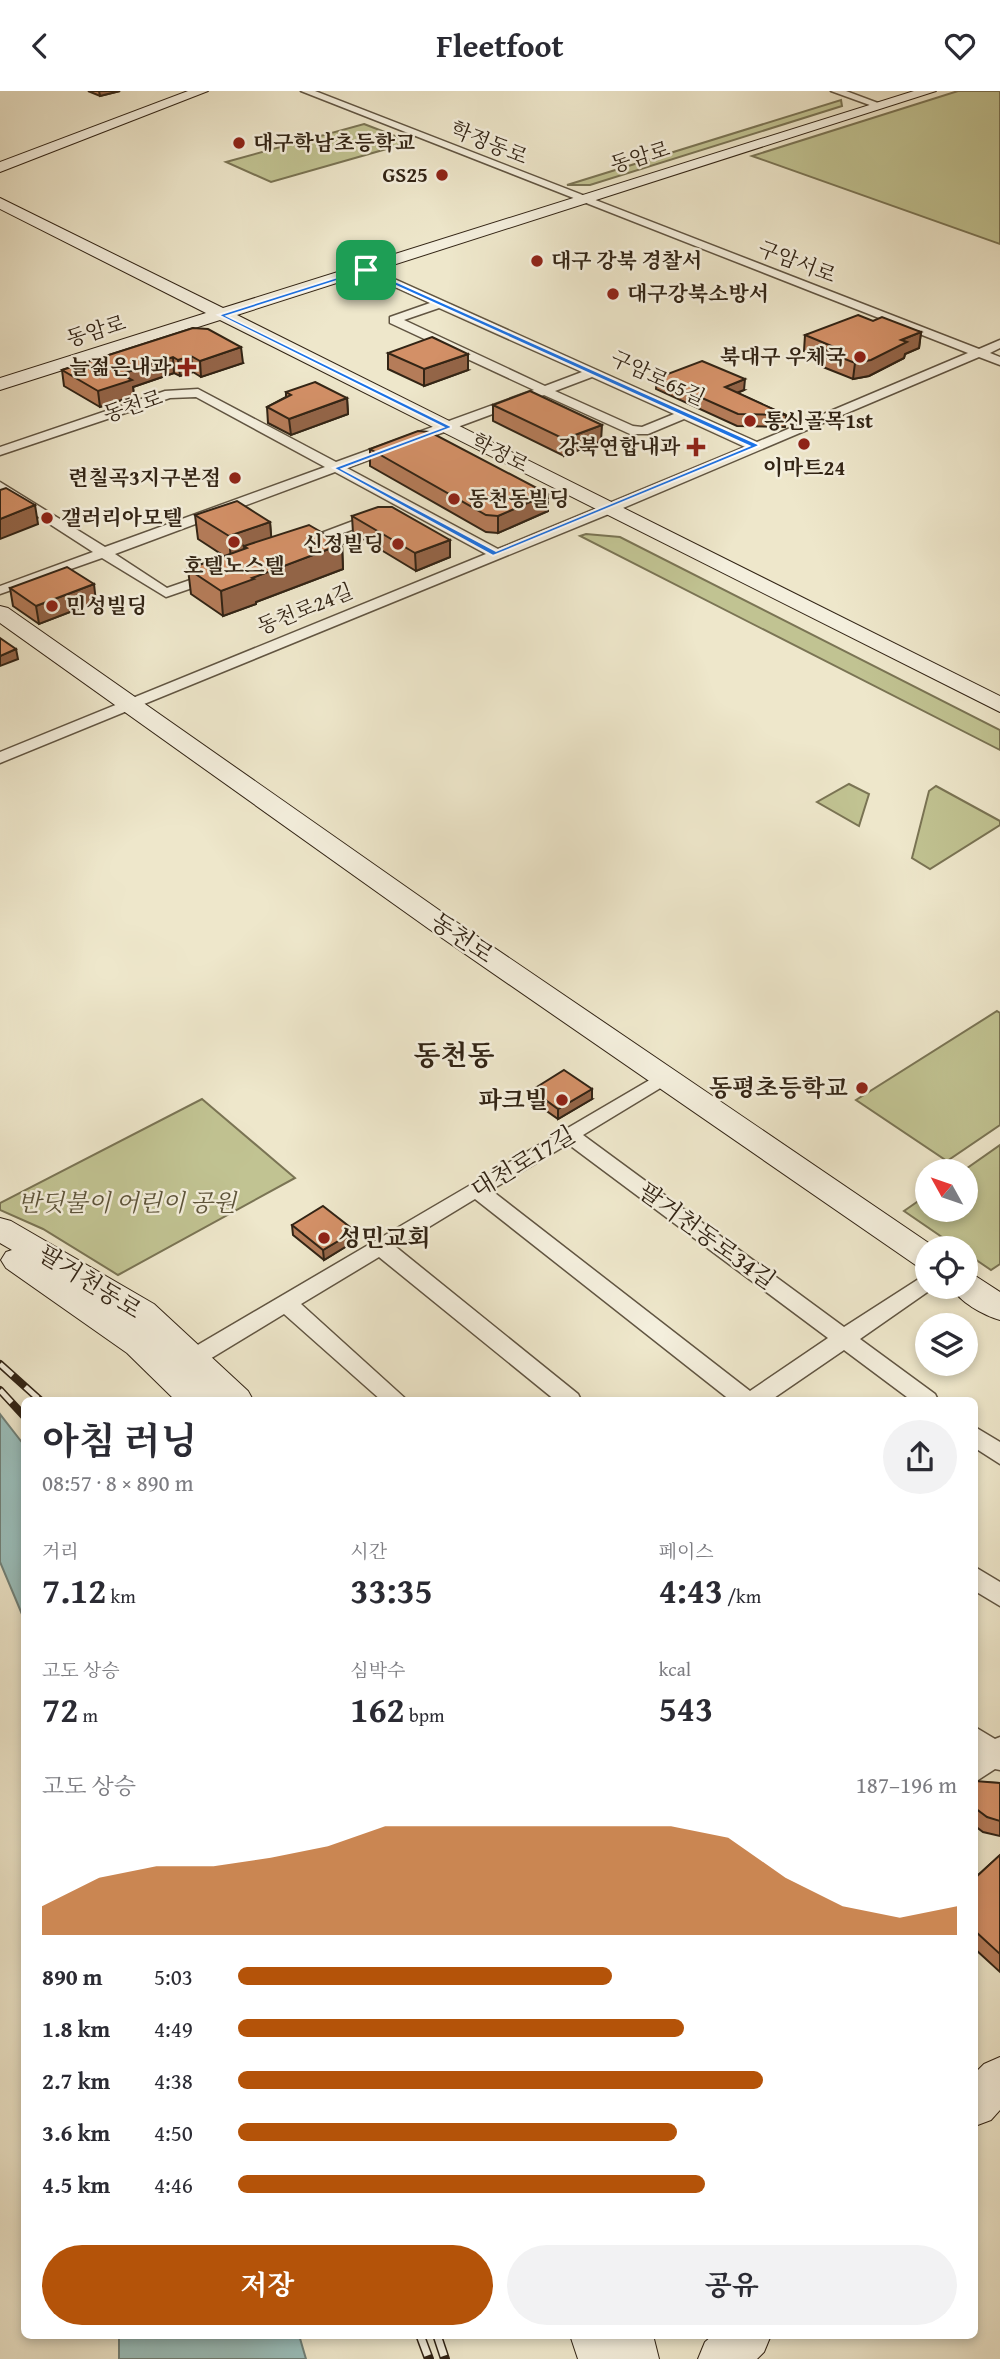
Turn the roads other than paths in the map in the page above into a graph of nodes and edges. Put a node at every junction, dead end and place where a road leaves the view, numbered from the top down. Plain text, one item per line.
1 (201, 91) edge
2 (306, 91) edge
3 (836, 91) edge
4 (929, 91) edge
5 (881, 106) junction
6 (0, 167) edge
7 (580, 199) junction
8 (0, 203) edge
9 (366, 270) junction
10 (441, 303) junction
11 (221, 315) junction
12 (1000, 344) edge
13 (979, 353) junction
14 (1000, 361) edge
15 (594, 372) junction
16 (0, 384) edge
17 (544, 391) junction
18 (685, 414) junction
19 (449, 427) junction
20 (755, 446) junction
21 (0, 451) edge
22 (336, 468) junction
23 (0, 486) edge
24 (405, 505) junction
25 (611, 508) junction
26 (279, 551) edge
27 (104, 553) junction
28 (496, 554) junction
29 (229, 570) edge
30 (1, 600) edge
31 (130, 703) junction
32 (1000, 705) edge
33 (0, 758) edge
34 (665, 1077) junction
35 (569, 1135) junction
36 (477, 1190) junction
37 (0, 1229) edge
38 (381, 1247) junction
39 (915, 1249) edge
40 (0, 1252) edge
41 (915, 1290) edge
42 (978, 1293) edge
43 (286, 1303) junction
44 (1000, 1308) edge
45 (844, 1338) junction
46 (192, 1359) junction
47 (193, 1397) edge
48 (233, 1397) edge
49 (393, 1397) edge
50 (566, 1397) edge
51 (742, 1397) edge
52 (758, 1397) edge
53 (923, 1397) edge
54 (978, 1438) edge
55 (1000, 1455) edge
56 (978, 1579) edge
57 (1000, 1596) edge
58 (1000, 2078) edge
59 (978, 2101) edge
60 (595, 2339) edge
61 (630, 2339) edge
62 (743, 2339) edge
63 (602, 2359) edge
64 (635, 2359) edge
65 (722, 2359) edge

1 - 6 main road
2 - 7 street, 학정동로
3 - 5 street
4 - 5 main road, 동암로
5 - 7 main road, 동암로
7 - 9 main road, 동암로
7 - 13 street, 구암서로
8 - 11 main road, 학정로
9 - 10 street
9 - 11 main road, 동암로
10 - 15 street, 구암로65길
10 - 17 street
11 - 16 main road, 동암로
11 - 19 main road, 학정로
12 - 13 street
13 - 14 street, 구암서로
13 - 20 street
15 - 17 street, 동천로
15 - 18 street, 구암로65길
17 - 18 street
17 - 19 street, 동천로
18 - 20 street, 구암로65길
19 - 22 street, 동천로
19 - 25 main road, 학정로
20 - 25 street
21 - 22 street, 동천로
22 - 24 street
22 - 27 street, 동천로
23 - 27 street
24 - 26 street
24 - 28 street
25 - 28 street, 동천로24길
25 - 32 main road, 학정로
27 - 29 street
27 - 30 street, 동천로
28 - 31 street, 동천로24길
30 - 31 main road, 동천로
31 - 33 street, 동천로24길
31 - 34 main road, 동천로
34 - 35 street, 대천로17길
34 - 39 main road, 동천로
35 - 36 street, 대천로17길
35 - 45 street, 팔거천동로34길
36 - 38 street, 대천로17길
36 - 51 street
37 - 46 main road, 팔거천동로
38 - 43 street, 대천로17길
38 - 50 street
40 - 47 main road, 팔거천동로
41 - 45 street
42 - 44 main road
43 - 46 street, 대천로17길
43 - 49 street
45 - 52 street
45 - 53 street, 팔거천동로34길
46 - 48 main road, 팔거천동로
54 - 55 street
56 - 57 street
58 - 59 main road
60 - 63 main road
61 - 64 main road
62 - 65 main road

